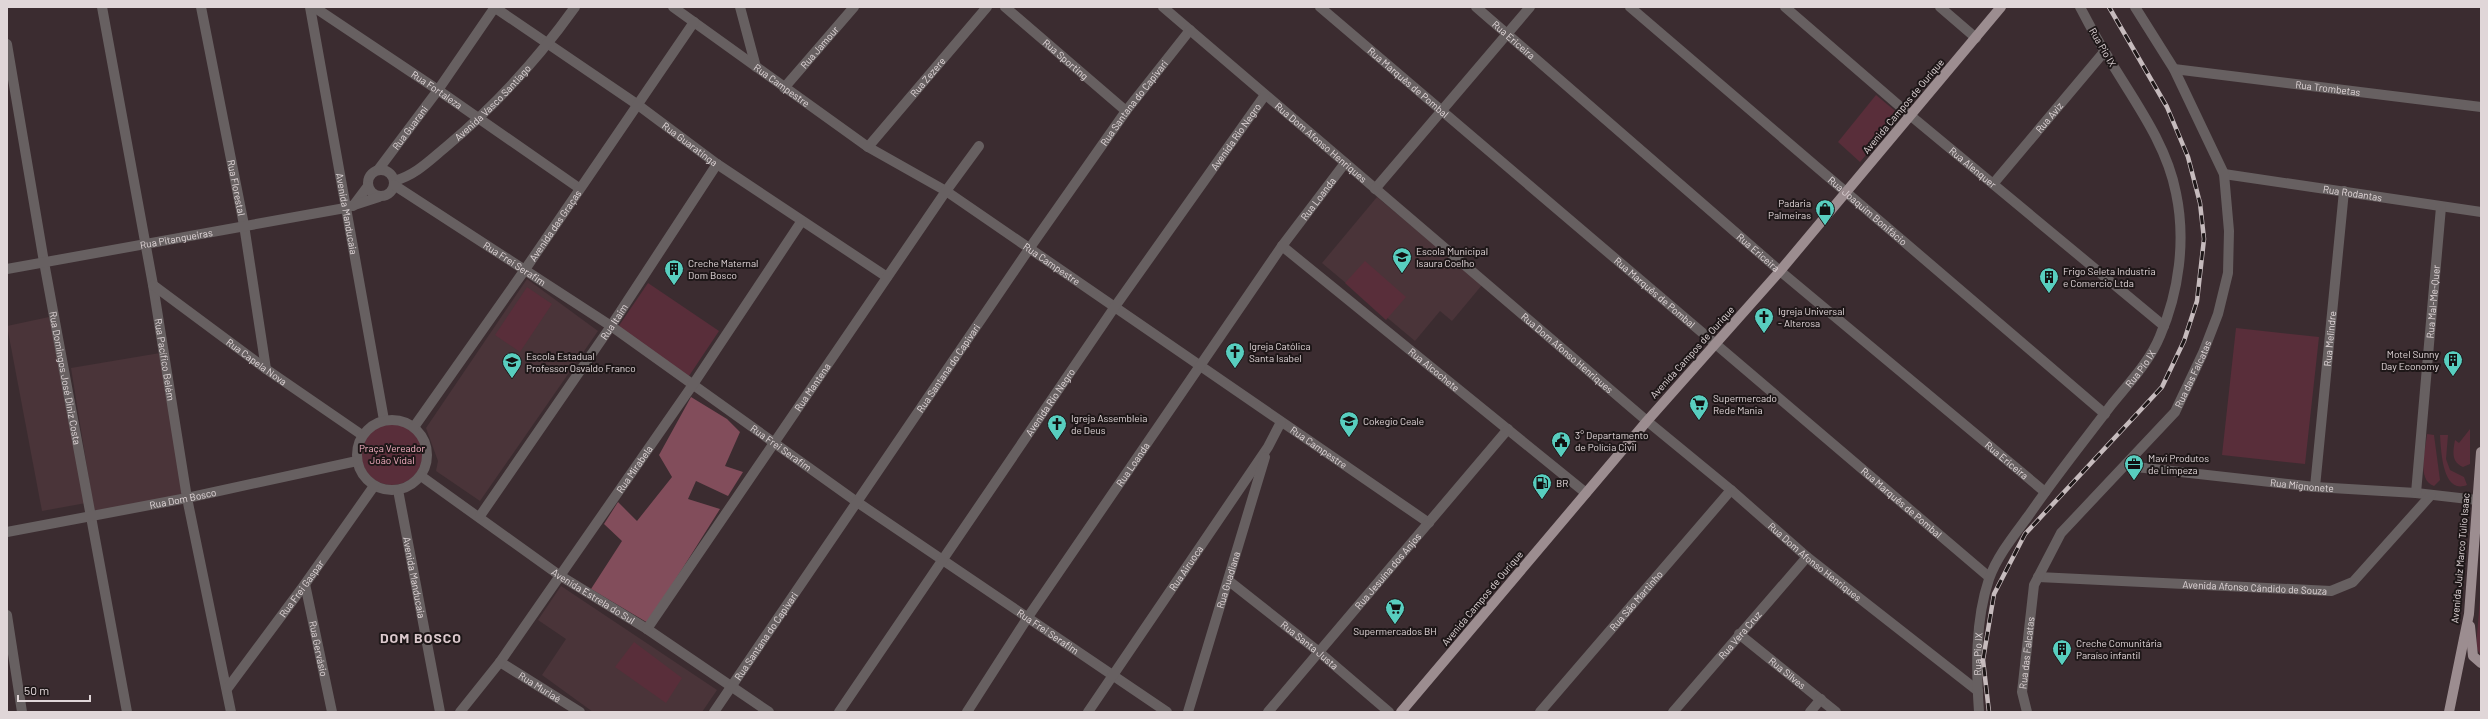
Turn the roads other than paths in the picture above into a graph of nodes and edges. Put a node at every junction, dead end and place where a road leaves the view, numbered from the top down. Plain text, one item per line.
1 (102, 7) edge
2 (201, 7) edge
3 (310, 7) edge
4 (314, 7) edge
5 (495, 7) edge
6 (575, 7) edge
7 (673, 7) edge
8 (740, 7) edge
9 (854, 7) edge
10 (987, 7) edge
11 (1005, 7) edge
12 (1163, 7) edge
13 (1320, 7) edge
14 (1476, 7) edge
15 (1530, 7) edge
16 (1630, 7) edge
17 (1785, 7) edge
18 (1940, 7) edge
19 (2001, 7) edge
20 (2080, 7) edge
21 (2135, 7) edge
22 (694, 22) junction
23 (1190, 30) junction
24 (1508, 33) junction
25 (1976, 38) junction
26 (7, 44) edge
27 (549, 44) junction
28 (2104, 52) junction
29 (756, 67) junction
30 (2174, 69) junction
31 (784, 88) junction
32 (438, 90) junction
33 (1265, 95) junction
34 (638, 105) junction
35 (2481, 107) edge
36 (1442, 110) junction
37 (1126, 111) junction
38 (1911, 116) junction
39 (478, 120) junction
40 (979, 146) dead end
41 (868, 147) junction
42 (1345, 163) junction
43 (717, 164) junction
44 (378, 170) junction
45 (2224, 174) junction
46 (394, 183) junction
47 (1993, 184) junction
48 (368, 186) junction
49 (579, 188) junction
50 (1375, 189) junction
51 (946, 191) junction
52 (2344, 191) junction
53 (1846, 193) junction
54 (379, 197) junction
55 (349, 207) junction
56 (2441, 207) junction
57 (2481, 212) edge
58 (801, 222) junction
59 (244, 225) junction
60 (145, 243) junction
61 (1282, 246) junction
62 (1029, 249) junction
63 (44, 262) junction
64 (7, 269) edge
65 (524, 271) junction
66 (1780, 271) junction
67 (887, 277) junction
68 (152, 285) junction
69 (1114, 308) junction
70 (611, 326) junction
71 (2164, 326) junction
72 (1714, 345) junction
73 (1200, 368) junction
74 (266, 369) junction
75 (694, 383) junction
76 (2105, 414) junction
77 (384, 420) junction
78 (1647, 421) junction
79 (1281, 422) junction
80 (414, 427) junction
81 (1508, 430) junction
82 (362, 435) junction
83 (774, 441) junction
84 (1268, 447) junction
85 (2481, 452) edge
86 (357, 461) junction
87 (2127, 466) junction
88 (421, 476) junction
89 (374, 486) junction
90 (2314, 487) junction
91 (398, 490) junction
92 (1731, 490) junction
93 (2044, 492) junction
94 (1586, 493) junction
95 (2416, 493) junction
96 (2431, 495) junction
97 (187, 498) junction
98 (2476, 500) junction
99 (857, 502) junction
100 (92, 516) junction
101 (480, 516) junction
102 (1429, 524) junction
103 (7, 532) edge
104 (1807, 557) junction
105 (941, 559) junction
106 (559, 575) junction
107 (1989, 577) junction
108 (2038, 577) junction
109 (1229, 581) junction
110 (305, 584) junction
111 (2469, 614) junction
112 (7, 615) edge
113 (1028, 617) junction
114 (647, 629) junction
115 (1739, 634) junction
116 (1319, 652) junction
117 (500, 662) junction
118 (2481, 663) edge
119 (1113, 675) junction
120 (733, 686) junction
121 (227, 689) junction
122 (1978, 691) junction
123 (1821, 699) junction
124 (22, 712) edge
125 (127, 712) edge
126 (231, 712) edge
127 (332, 712) edge
128 (440, 712) edge
129 (460, 712) edge
130 (580, 712) edge
131 (714, 712) edge
132 (769, 712) edge
133 (839, 712) edge
134 (967, 712) edge
135 (1088, 712) edge
136 (1167, 712) edge
137 (1188, 712) edge
138 (1268, 712) edge
139 (1389, 712) edge
140 (1401, 712) edge
141 (1540, 712) edge
142 (1673, 712) edge
143 (1810, 712) edge
144 (1836, 712) edge
145 (1979, 712) edge
146 (2027, 712) edge
147 (2450, 712) edge

1 - 60 street, Rua Pacífico Belém
2 - 59 street, Rua Florestal
3 - 55 street, Avenida Manducaia
4 - 32 street, Rua Fortaleza
5 - 27 street, Rua Guaratinga
5 - 32 street, Rua Guarani
6 - 27 street, Avenida Vasco Santiago
7 - 22 street, Rua Campestre
8 - 29 street
9 - 31 street, Rua Jamour
10 - 41 street, Rua Zezere
11 - 37 street, Rua Sporting
12 - 23 street, Rua Dom Afonso Henriques
13 - 36 street, Rua Marquês de Pombal
14 - 24 street, Rua Ericeira
15 - 24 street
16 - 53 street, Rua Joaquim Bonifácio
17 - 38 street, Rua Alenquer
18 - 25 street
19 - 25 main road, Avenida Campos de Ourique
20 - 28 street, Rua Pio IX
21 - 30 street, Rua das Falcatas
22 - 29 street, Rua Campestre
22 - 34 street, Avenida das Graças
23 - 33 street, Rua Dom Afonso Henriques
23 - 37 street, Rua Santana do Capivari
24 - 36 street
24 - 66 street, Rua Ericeira
25 - 38 main road, Avenida Campos de Ourique
26 - 63 street, Rua Domingos José Diniz Costa
27 - 34 street, Rua Guaratinga
27 - 39 street, Avenida Vasco Santiago
28 - 47 street, Rua Aviz
28 - 71 street, Rua Pio IX
29 - 31 street, Rua Campestre
30 - 35 street, Rua Trombetas
30 - 45 street, Rua das Falcatas
31 - 41 street, Rua Campestre
32 - 39 street, Rua Fortaleza
32 - 44 street, Rua Guarani
33 - 42 street, Rua Dom Afonso Henriques
33 - 69 street, Avenida Rio Negro
34 - 43 street, Rua Guaratinga
34 - 49 street, Avenida das Graças
36 - 50 street
36 - 72 street, Rua Marquês de Pombal
37 - 62 street, Rua Santana do Capivari
38 - 47 street, Rua Alenquer
38 - 53 main road, Avenida Campos de Ourique
39 - 46 street, Avenida Vasco Santiago
39 - 49 street, Rua Fortaleza
40 - 51 street, Rua Mantena
41 - 51 street, Rua Campestre
42 - 50 street, Rua Dom Afonso Henriques
42 - 61 street, Rua Loanda
43 - 58 street, Rua Guaratinga
43 - 70 street, Rua Itaim
44 - 46 street
44 - 48 street, Rua Guarani
45 - 52 street, Rua Rodantas
45 - 87 street, Rua das Falcatas
46 - 54 street
46 - 65 street, Rua Frei Serafim
47 - 71 street, Rua Alenquer
48 - 54 street
48 - 55 street, Rua Guarani
49 - 65 street, Avenida das Graças
50 - 78 street, Rua Dom Afonso Henriques
51 - 62 street, Rua Campestre
51 - 67 street, Rua Mantena
52 - 56 street, Rua Rodantas
52 - 90 street, Rua Melindre
53 - 66 main road, Avenida Campos de Ourique
53 - 76 street, Rua Joaquim Bonifácio
54 - 55 street
55 - 59 street, Rua Pitangueiras
55 - 77 street, Avenida Manducaia
56 - 57 street, Rua Rodantas
56 - 95 street, Rua Mal-Me-Quer
58 - 67 street, Rua Guaratinga
58 - 75 street, Rua Mirabela
59 - 60 street, Rua Pitangueiras
59 - 74 street, Rua Florestal
60 - 63 street, Rua Pitangueiras
60 - 68 street, Rua Pacífico Belém
61 - 73 street, Rua Loanda
61 - 81 street, Rua Alcochete
62 - 69 street, Rua Campestre
62 - 99 street, Rua Santana do Capivari
63 - 64 street, Rua Pitangueiras
63 - 100 street, Rua Domingos José Diniz Costa
65 - 70 street, Rua Frei Serafim
65 - 80 street, Avenida das Graças
66 - 72 main road, Avenida Campos de Ourique
66 - 93 street, Rua Ericeira
67 - 83 street, Rua Mantena
68 - 74 street, Rua Capela Nova
68 - 97 street, Rua Pacífico Belém
69 - 73 street, Rua Campestre
69 - 105 street, Avenida Rio Negro
70 - 75 street, Rua Frei Serafim
70 - 101 street, Rua Itaim
71 - 76 street, Rua Pio IX
72 - 78 main road, Avenida Campos de Ourique
72 - 107 street, Rua Marquês de Pombal
73 - 79 street, Rua Campestre
73 - 113 street, Rua Loanda
74 - 82 street, Rua Capela Nova
75 - 83 street, Rua Frei Serafim
75 - 106 street, Rua Mirabela
76 - 93 street, Rua Pio IX
77 - 80 street
77 - 82 street
78 - 92 street, Rua Dom Afonso Henriques
78 - 94 main road, Avenida Campos de Ourique
79 - 84 street, Rua Airuoca
79 - 102 street, Rua Campestre
80 - 88 street
81 - 94 street, Rua Alcochete
81 - 102 street, Rua Jesuína dos Anjos
82 - 86 street
83 - 99 street, Rua Frei Serafim
83 - 114 street, Rua Mantena
84 - 109 street, Rua Guadiana
84 - 119 street, Rua Airuoca
85 - 98 main road, Avenida Juiz Marco Túlio Isaac
86 - 89 street
86 - 97 street, Rua Dom Bosco
87 - 90 street, Rua Mignonete
87 - 108 street, Rua das Falcatas
88 - 91 street
88 - 101 street, Avenida Estrela do Sul
89 - 91 street
89 - 110 street, Rua Frei Gaspar
90 - 95 street, Rua Mignonete
91 - 128 street, Avenida Manducaia
92 - 104 street, Rua Dom Afonso Henriques
92 - 141 street, Rua São Martinho
93 - 107 street, Rua Pio IX
94 - 140 main road, Avenida Campos de Ourique
95 - 96 street, Rua Mignonete
96 - 98 street, Rua Mignonete
96 - 108 street, Avenida Afonso Cândido de Souza
97 - 100 street, Rua Dom Bosco
97 - 121 street, Rua Pacífico Belém
98 - 111 main road, Avenida Juiz Marco Túlio Isaac
99 - 105 street, Rua Frei Serafim
99 - 120 street, Rua Santana do Capivari
100 - 103 street, Rua Dom Bosco
100 - 125 street, Rua Domingos José Diniz Costa
101 - 106 street, Avenida Estrela do Sul
102 - 116 street, Rua Jesuína dos Anjos
104 - 115 street, Rua Vera Cruz
104 - 122 street, Rua Dom Afonso Henriques
105 - 113 street, Rua Frei Serafim
105 - 133 street, Avenida Rio Negro
106 - 114 street, Avenida Estrela do Sul
106 - 117 street, Rua Mirabela
107 - 122 street, Rua Pio IX
108 - 146 street, Rua das Falcatas
109 - 116 street, Rua Santa Justa
109 - 137 street, Rua Guadiana
110 - 121 street, Rua Frei Gaspar
110 - 127 street, Rua Gervásio
111 - 118 main road
111 - 147 main road, Avenida Juiz Marco Túlio Isaac
112 - 124 street
113 - 119 street, Rua Frei Serafim
113 - 134 street, Rua Loanda
114 - 120 street, Avenida Estrela do Sul
115 - 123 street, Rua Silves
115 - 142 street, Rua Vera Cruz
116 - 138 street, Rua Jesuína dos Anjos
116 - 139 street, Rua Santa Justa
117 - 129 street, Rua Mirabela
117 - 130 street, Rua Muriaé
119 - 135 street, Rua Airuoca
119 - 136 street, Rua Frei Serafim
120 - 131 street, Rua Santana do Capivari
120 - 132 street, Avenida Estrela do Sul
121 - 126 street, Rua Pacífico Belém
122 - 145 street, Rua Pio IX
123 - 143 street
123 - 144 street, Rua Silves

